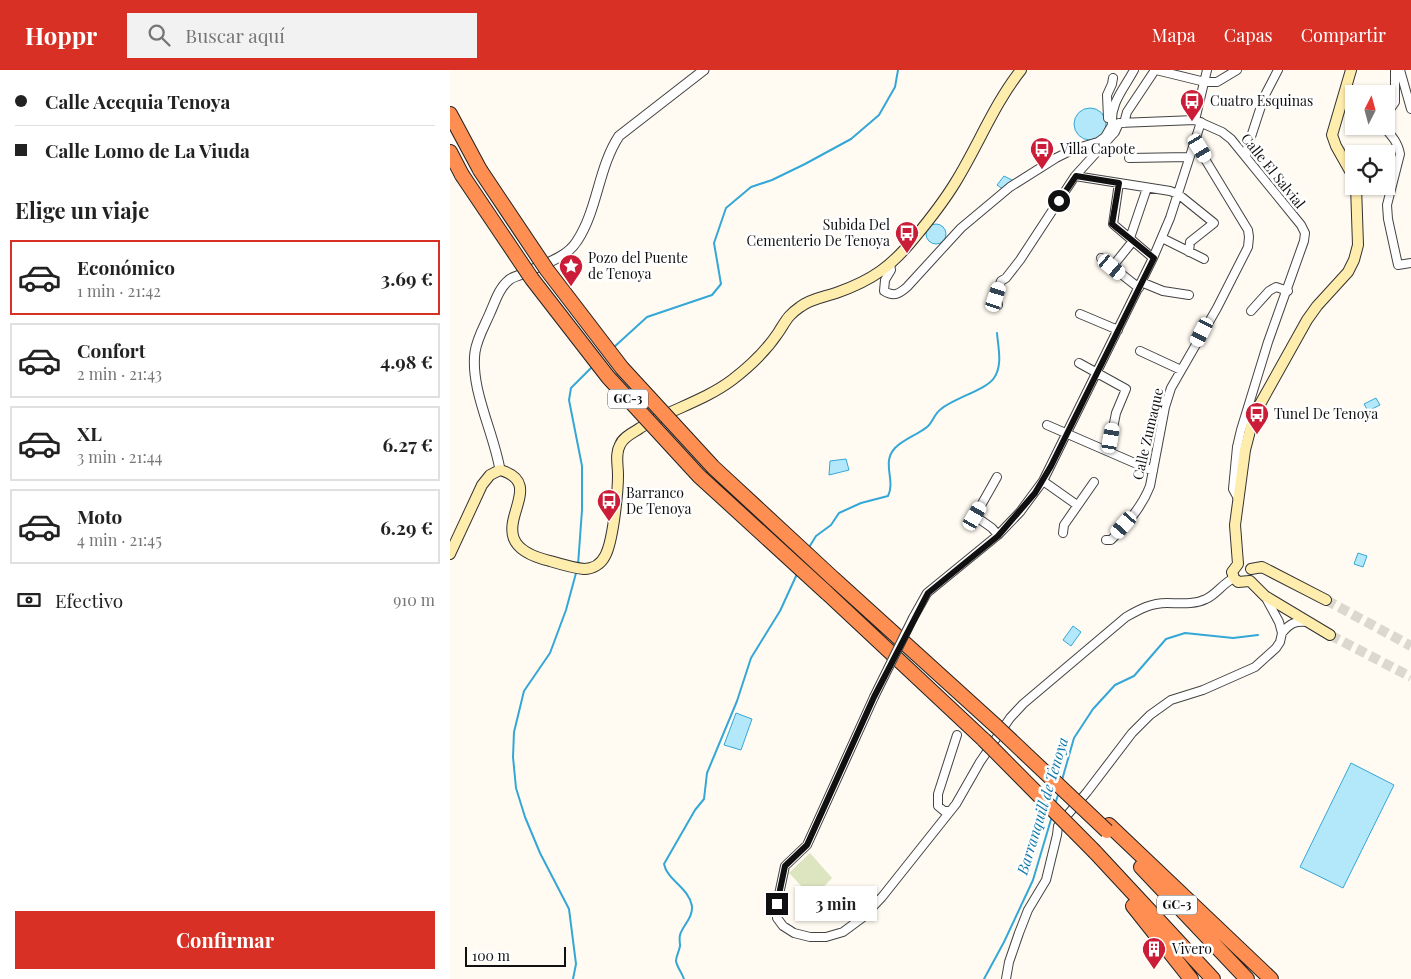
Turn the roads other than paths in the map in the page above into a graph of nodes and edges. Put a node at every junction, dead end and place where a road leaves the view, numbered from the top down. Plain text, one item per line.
1 (704, 70) edge
2 (1021, 70) edge
3 (1134, 70) edge
4 (1156, 70) edge
5 (1207, 70) edge
6 (1237, 70) edge
7 (1278, 70) edge
8 (1351, 70) edge
9 (1394, 70) edge
10 (1400, 70) edge
11 (1113, 78) dead end
12 (1204, 82) junction
13 (1394, 85) edge
14 (1411, 109) edge
15 (450, 114) edge
16 (1198, 121) junction
17 (1116, 126) junction
18 (1391, 135) edge
19 (1194, 141) junction
20 (450, 152) edge
21 (1189, 156) junction
22 (1129, 158) dead end
23 (1246, 158) junction
24 (1345, 162) edge
25 (1076, 176) junction
26 (1119, 183) junction
27 (1147, 188) junction
28 (1178, 194) junction
29 (1356, 195) edge
30 (1162, 238) junction
31 (1131, 240) junction
32 (1189, 252) junction
33 (1101, 258) dead end
34 (1154, 258) junction
35 (1204, 259) dead end
36 (1411, 263) edge
37 (890, 264) junction
38 (1112, 267) junction
39 (1140, 285) junction
40 (1288, 291) junction
41 (1189, 295) dead end
42 (998, 305) dead end
43 (1251, 311) dead end
44 (1080, 314) dead end
45 (1118, 330) junction
46 (1140, 351) dead end
47 (1079, 364) dead end
48 (1181, 370) junction
49 (1096, 374) junction
50 (1047, 425) dead end
51 (1066, 434) junction
52 (1111, 438) dead end
53 (500, 470) junction
54 (1153, 471) junction
55 (998, 477) dead end
56 (1043, 481) junction
57 (1094, 482) dead end
58 (1239, 500) junction
59 (1077, 505) junction
60 (1063, 533) dead end
61 (998, 536) junction
62 (1106, 540) dead end
63 (450, 554) edge
64 (1238, 564) junction
65 (1251, 569) junction
66 (1234, 578) junction
67 (1250, 581) junction
68 (1265, 596) junction
69 (1326, 600) tunnel mouth
70 (1309, 622) junction
71 (1282, 633) junction
72 (1330, 635) tunnel mouth
73 (957, 735) dead end
74 (949, 811) junction
75 (1108, 828) junction
76 (1093, 854) junction
77 (1006, 979) edge
78 (1191, 979) edge
79 (1212, 979) edge
80 (1247, 979) edge
81 (1271, 979) edge

1 - 53 street
2 - 37 main road
3 - 17 street
4 - 12 street
4 - 17 street
5 - 12 street
6 - 12 street
7 - 23 street
8 - 24 main road
9 - 13 street
10 - 14 street
11 - 17 street
12 - 16 street
15 - 75 highway, GC-3, bridge
16 - 17 street, Calle El Salvial
16 - 19 street
16 - 23 street, Calle El Salvial
17 - 25 street
17 - 37 street
18 - 36 street
19 - 21 street
19 - 48 street, Calle Zumaque
20 - 76 highway, GC-3, bridge
21 - 22 street
21 - 28 street
23 - 40 street, Calle El Salvial
25 - 26 street
25 - 42 street
26 - 27 street
26 - 31 street
27 - 28 street
27 - 31 street
28 - 30 street
28 - 32 street
29 - 58 main road
30 - 32 street
30 - 34 street
31 - 34 street
31 - 38 street
32 - 35 street
33 - 38 street
34 - 39 street
37 - 53 main road
38 - 39 street
39 - 41 street
39 - 45 street
40 - 43 street
40 - 58 street, Calle El Salvial
44 - 45 street
45 - 49 street
46 - 48 street
47 - 49 street
48 - 54 street, Calle Zumaque
49 - 51 street
49 - 52 street
50 - 51 street
51 - 54 street
51 - 56 street
53 - 63 main road
54 - 62 street, Calle Zumaque
55 - 61 street
56 - 59 street
56 - 61 street
57 - 59 street
58 - 64 main road
59 - 60 street
61 - 74 street, bridge
64 - 65 main road
64 - 66 main road
65 - 67 main road
65 - 69 main road
66 - 67 main road
66 - 74 street
67 - 68 main road
68 - 70 main road
68 - 71 street
70 - 71 street
70 - 72 main road
71 - 77 street
73 - 74 street
75 - 80 highway, GC-3
75 - 81 highway
76 - 78 highway
76 - 79 highway, GC-3

